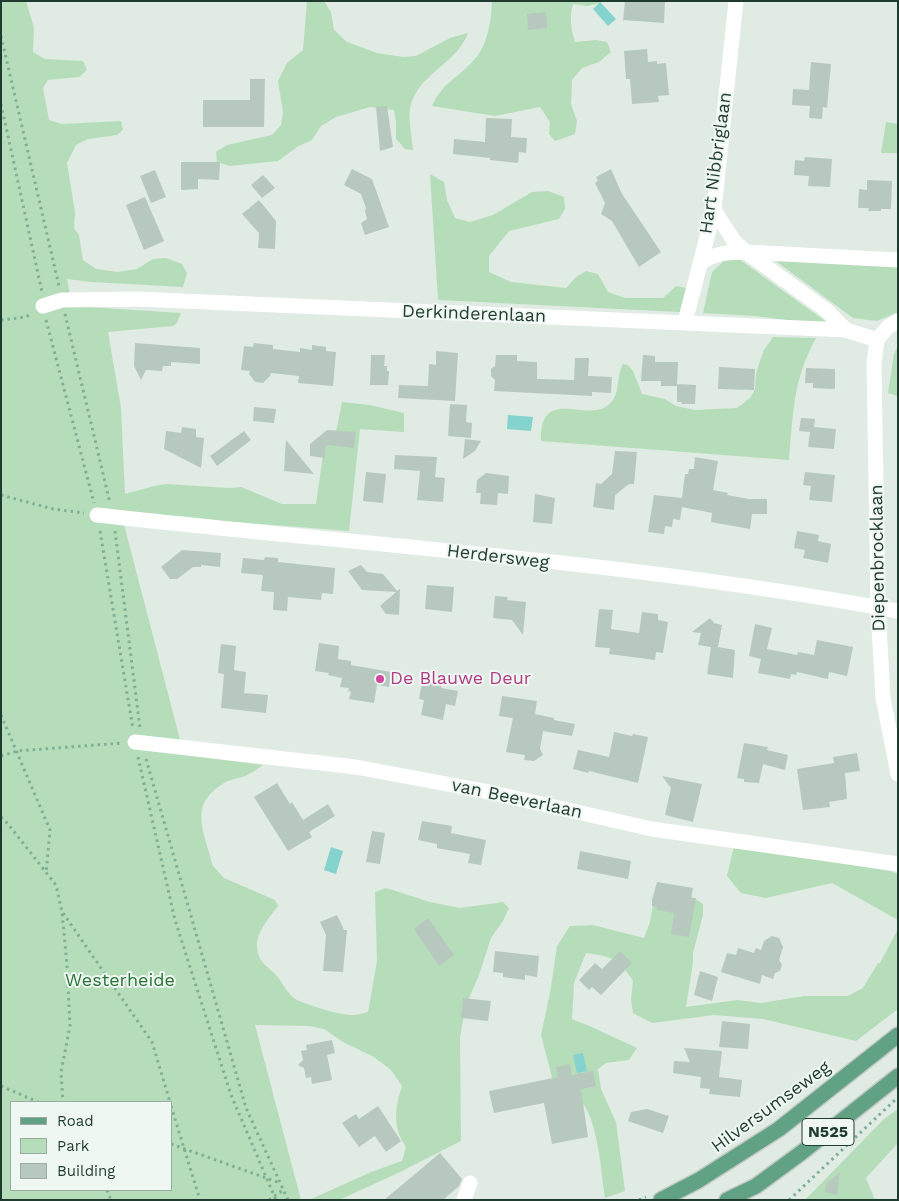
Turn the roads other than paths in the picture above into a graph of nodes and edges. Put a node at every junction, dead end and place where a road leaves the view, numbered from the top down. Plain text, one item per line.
1 (736, 1) edge
2 (714, 210) junction
3 (746, 252) junction
4 (898, 260) edge
5 (700, 263) junction
6 (43, 306) road end
7 (898, 321) edge
8 (685, 322) junction
9 (846, 330) junction
10 (878, 340) junction
11 (97, 515) road end
12 (878, 608) junction
13 (898, 611) edge
14 (138, 742) road end
15 (898, 774) edge
16 (898, 864) edge
17 (898, 1035) edge
18 (898, 1076) edge
19 (470, 1184) dead end
20 (464, 1200) edge
21 (661, 1200) edge
22 (727, 1200) edge

1 - 2 street, Hart Nibbriglaan
2 - 3 street
2 - 5 street, Hart Nibbriglaan
3 - 4 street
3 - 5 street
3 - 9 street
5 - 8 street, Hart Nibbriglaan
6 - 8 street, Derkinderenlaan
7 - 10 street
8 - 9 street, Derkinderenlaan
9 - 10 street, Derkinderenlaan
10 - 12 street, Diepenbrocklaan
11 - 12 street, Herdersweg
12 - 13 street, Herdersweg
12 - 15 street, Diepenbrocklaan
14 - 16 street, van Beeverlaan
17 - 21 main road, Hilversumseweg / N525
18 - 22 main road, N525
19 - 20 street

